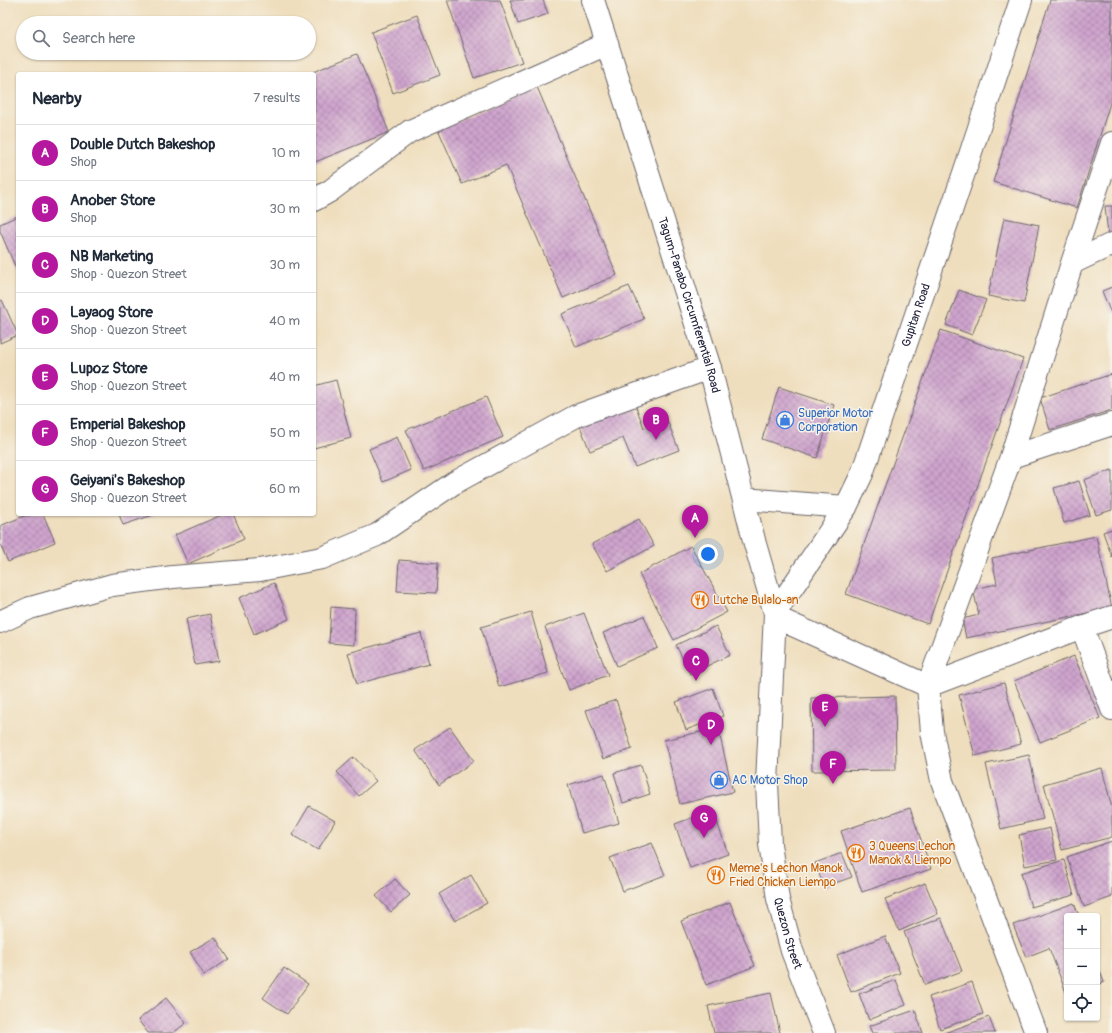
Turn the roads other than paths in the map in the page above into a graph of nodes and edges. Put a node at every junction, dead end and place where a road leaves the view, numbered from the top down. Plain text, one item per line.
1 (593, 0) edge
2 (1021, 0) edge
3 (607, 44) junction
4 (1112, 143) edge
5 (316, 199) edge
6 (1112, 244) edge
7 (1072, 263) junction
8 (710, 368) junction
9 (1112, 424) edge
10 (1011, 457) junction
11 (744, 499) junction
12 (846, 507) junction
13 (775, 615) junction
14 (1112, 617) edge
15 (0, 622) edge
16 (1082, 627) junction
17 (928, 686) junction
18 (1112, 709) edge
19 (824, 1033) edge
20 (1036, 1033) edge

1 - 3 main road, Tagum-Panabo Circumferential Road
2 - 12 main road, Gupitan Road
3 - 5 main road
3 - 8 main road, Tagum-Panabo Circumferential Road
4 - 7 main road
6 - 7 main road
7 - 10 main road
8 - 11 main road, Tagum-Panabo Circumferential Road
8 - 15 main road
9 - 10 main road
10 - 17 main road
11 - 12 main road
11 - 13 main road, Tagum-Panabo Circumferential Road
12 - 13 main road, Gupitan Road
13 - 17 main road
13 - 19 main road, Quezon Street
14 - 16 main road
16 - 17 main road
16 - 18 main road
17 - 20 main road

